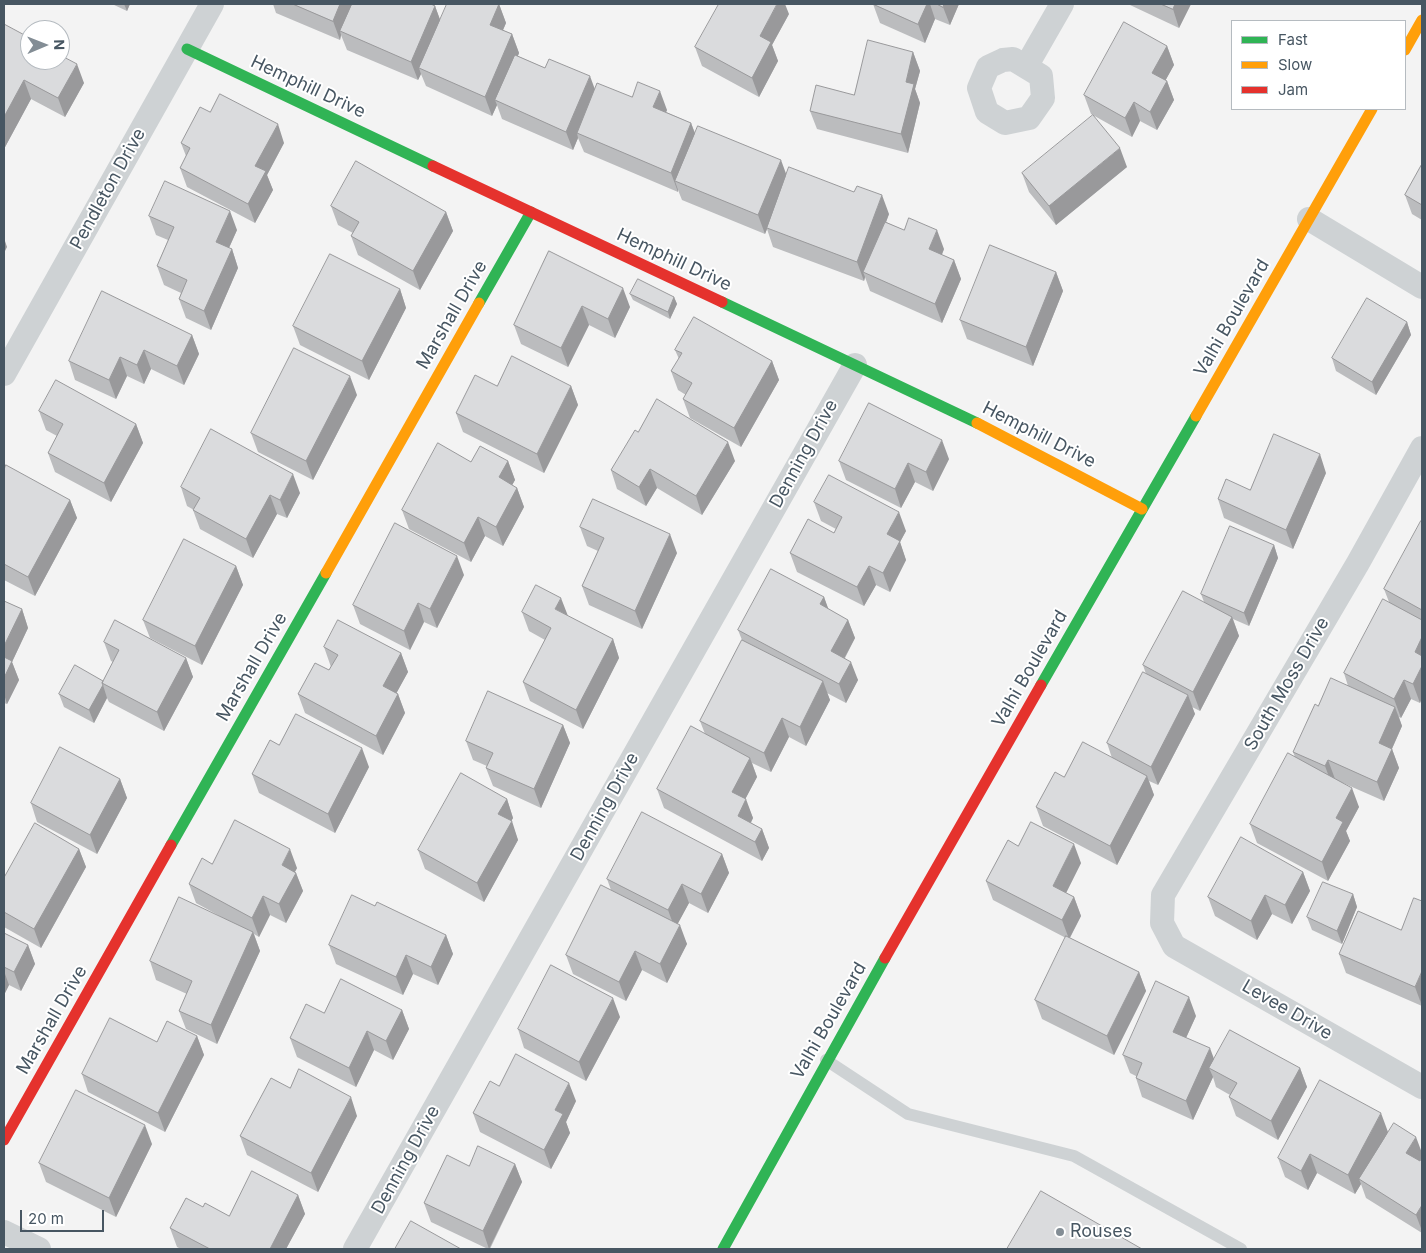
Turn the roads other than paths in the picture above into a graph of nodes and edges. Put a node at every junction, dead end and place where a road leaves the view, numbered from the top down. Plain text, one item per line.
1 (212, 4) edge
2 (1062, 4) edge
3 (1422, 20) edge
4 (1406, 48) edge
5 (187, 49) junction
6 (1027, 65) dead end
7 (1371, 110) edge
8 (531, 212) junction
9 (1309, 219) junction
10 (1422, 287) edge
11 (855, 365) junction
12 (5, 367) edge
13 (1422, 448) edge
14 (1142, 509) junction
15 (1162, 923) joint
16 (826, 1060) junction
17 (1422, 1087) edge
18 (4, 1140) edge
19 (4, 1232) edge
20 (39, 1249) edge
21 (355, 1249) edge
22 (723, 1249) edge
23 (1241, 1249) edge

1 - 5 street, Pendleton Drive
2 - 6 street
3 - 4 street
5 - 8 street, Hemphill Drive
5 - 12 street, Pendleton Drive
7 - 9 street, Valhi Boulevard
8 - 11 street, Hemphill Drive
8 - 18 street, Marshall Drive
9 - 10 street
9 - 14 street, Valhi Boulevard
11 - 14 street, Hemphill Drive
11 - 21 street, Denning Drive
13 - 15 street, South Moss Drive
14 - 16 street, Valhi Boulevard
15 - 17 street, Levee Drive
16 - 22 street, Valhi Boulevard
16 - 23 lane
19 - 20 street

